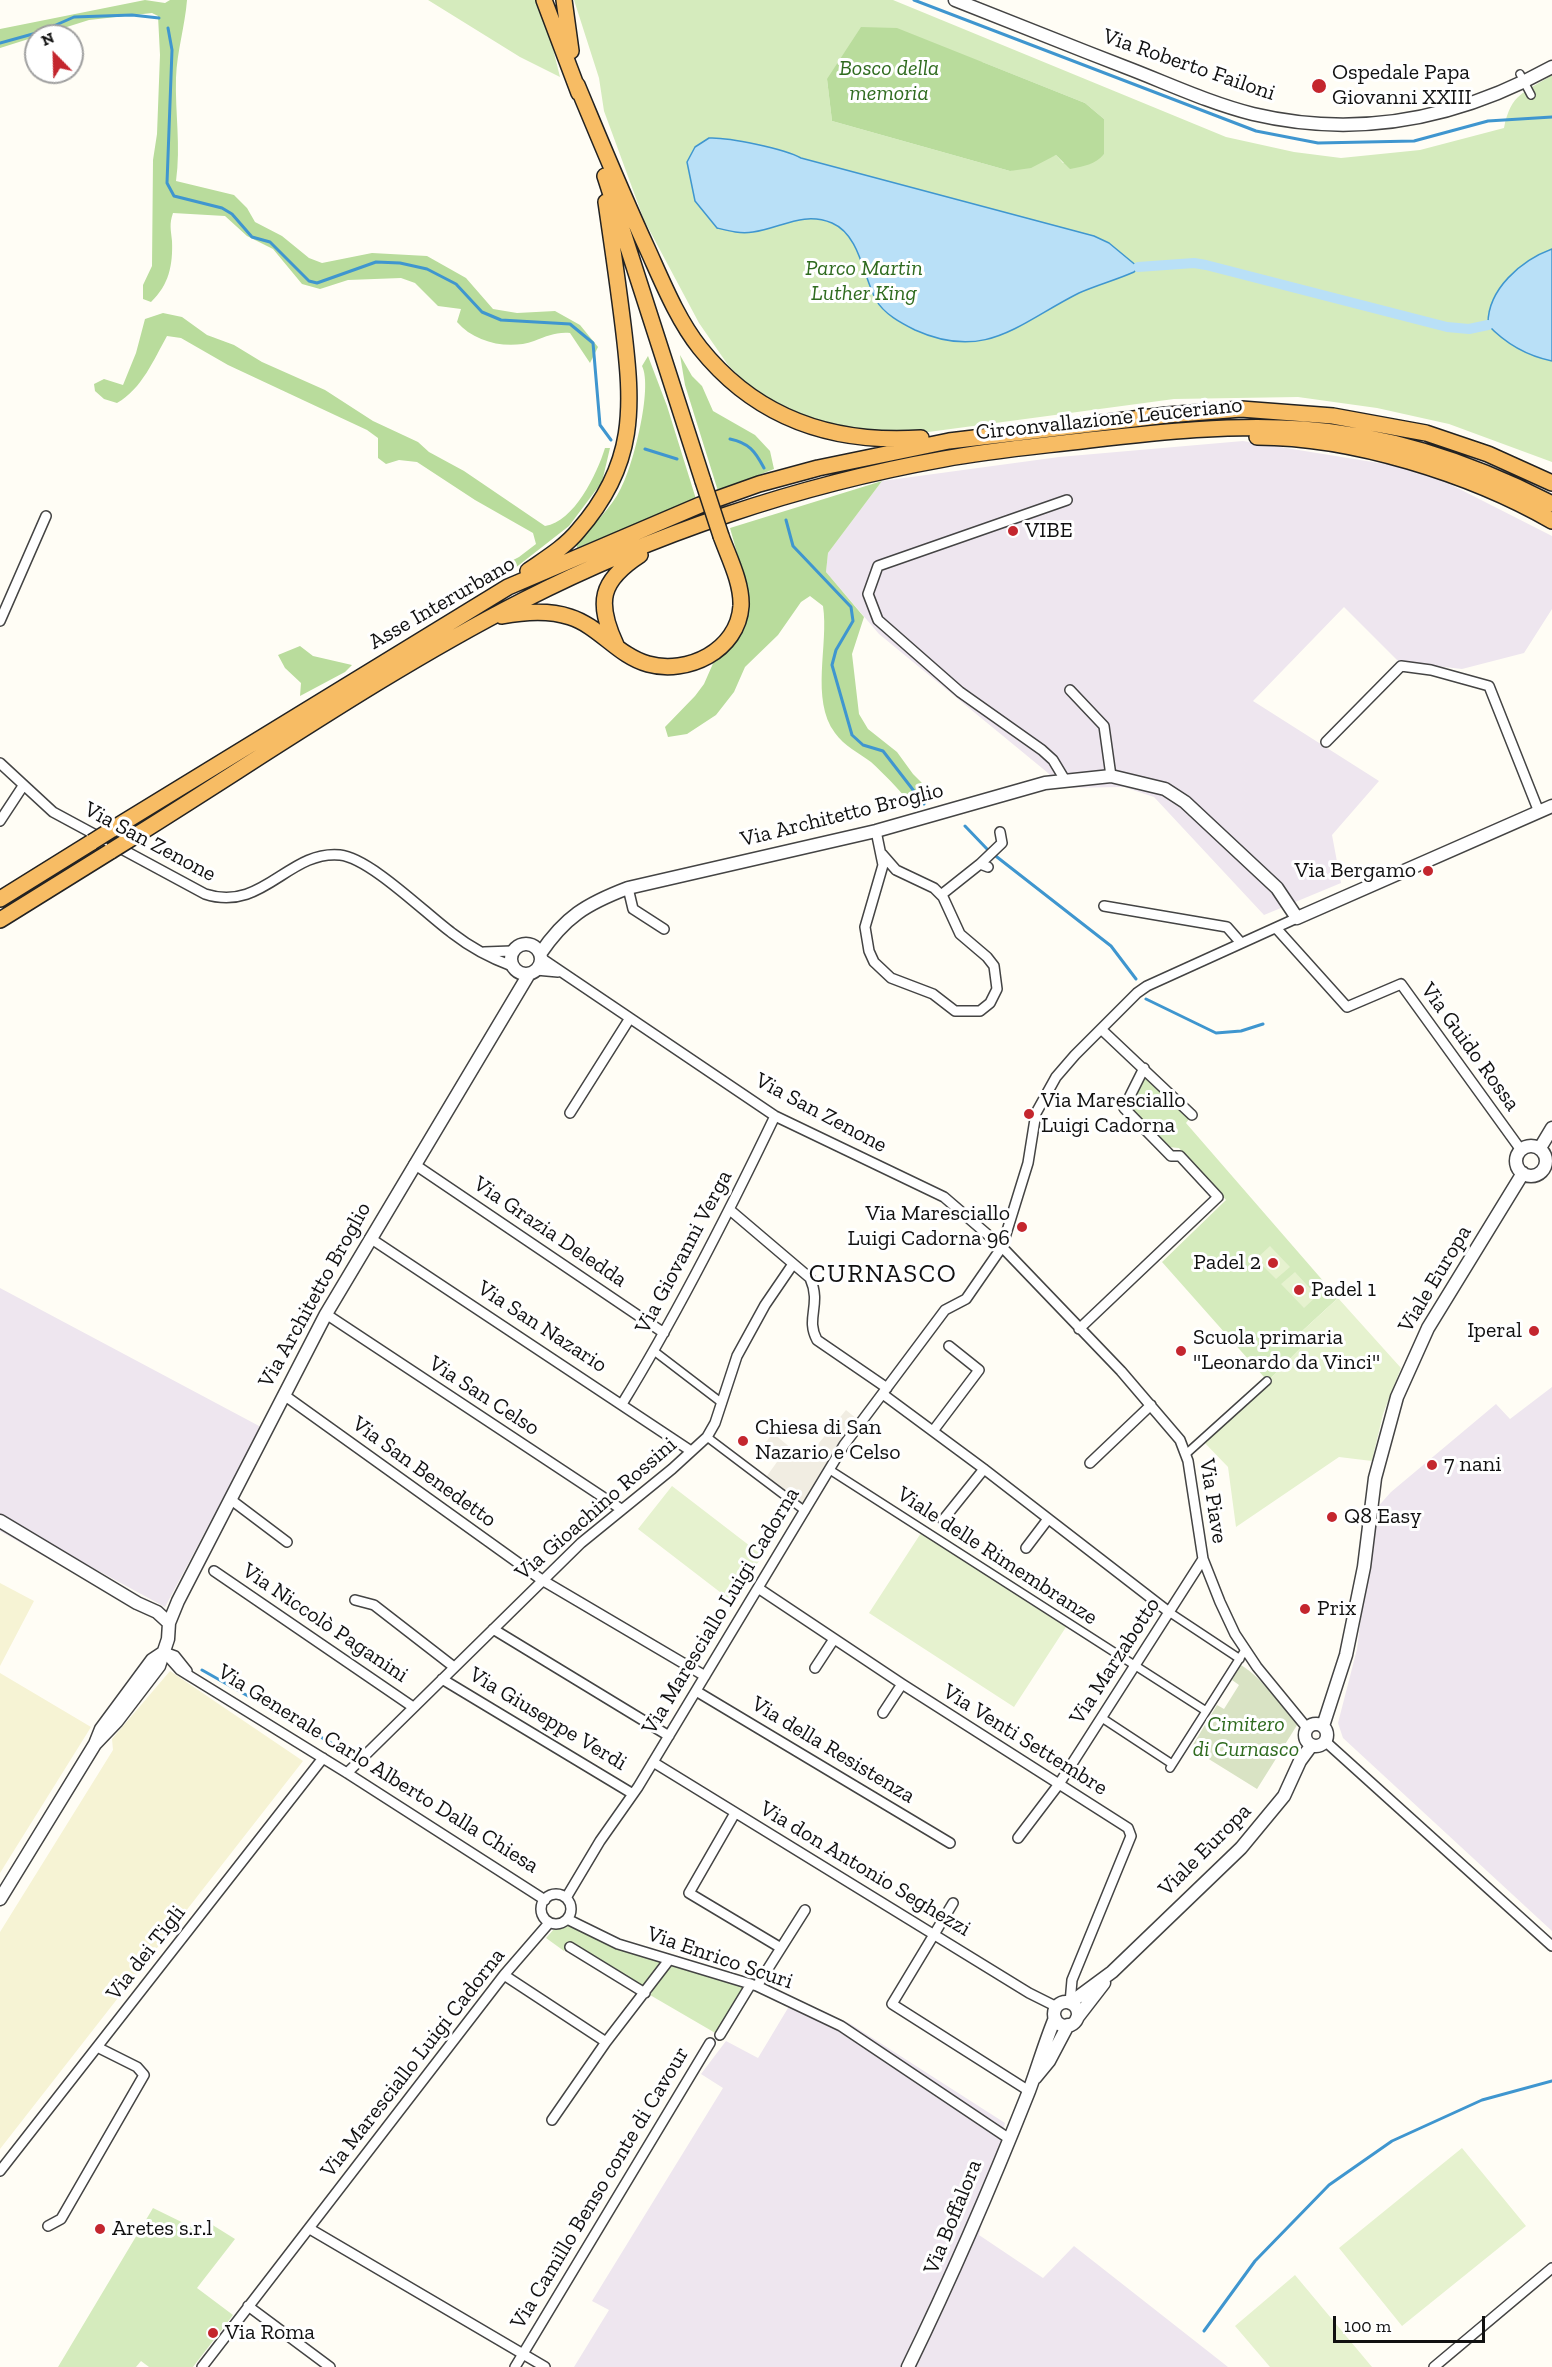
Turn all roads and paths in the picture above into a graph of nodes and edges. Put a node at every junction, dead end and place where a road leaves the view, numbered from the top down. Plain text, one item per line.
1 (544, 0) edge
2 (554, 0) edge
3 (564, 0) edge
4 (955, 0) edge
5 (566, 52) junction
6 (1552, 67) edge
7 (1521, 78) junction
8 (576, 81) junction
9 (1531, 95) dead end
10 (599, 158) junction
11 (1195, 430) junction
12 (1426, 433) junction
13 (949, 441) junction
14 (1552, 471) edge
15 (1552, 483) edge
16 (1067, 500) dead end
17 (1552, 504) edge
18 (46, 516) dead end
19 (1552, 520) edge
20 (669, 537) junction
21 (508, 587) junction
22 (490, 618) junction
23 (0, 621) edge
24 (617, 648) junction
25 (1070, 690) dead end
26 (1326, 742) dead end
27 (0, 763) edge
28 (1111, 776) junction
29 (1065, 780) junction
30 (23, 786) junction
31 (1552, 806) edge
32 (1539, 812) junction
33 (0, 821) edge
34 (876, 831) junction
35 (1000, 832) dead end
36 (882, 854) junction
37 (628, 888) junction
38 (941, 895) junction
39 (0, 899) edge
40 (1104, 906) dead end
41 (1297, 918) junction
42 (0, 920) edge
43 (1276, 928) junction
44 (664, 929) dead end
45 (556, 930) junction
46 (530, 944) junction
47 (1241, 944) junction
48 (512, 951) junction
49 (481, 952) junction
50 (541, 956) junction
51 (513, 968) junction
52 (532, 972) junction
53 (560, 972) junction
54 (514, 996) junction
55 (630, 1018) junction
56 (1101, 1029) junction
57 (1144, 1068) junction
58 (570, 1113) dead end
59 (1192, 1115) dead end
60 (776, 1116) junction
61 (1552, 1128) edge
62 (1540, 1148) junction
63 (1521, 1150) junction
64 (414, 1164) junction
65 (1523, 1173) junction
66 (730, 1210) junction
67 (370, 1238) junction
68 (1002, 1247) junction
69 (793, 1264) junction
70 (326, 1314) junction
71 (1079, 1329) junction
72 (664, 1333) junction
73 (949, 1346) dead end
74 (654, 1351) junction
75 (1267, 1381) dead end
76 (886, 1391) junction
77 (284, 1395) junction
78 (722, 1403) junction
79 (622, 1404) junction
80 (1150, 1405) junction
81 (933, 1431) junction
82 (707, 1437) junction
83 (691, 1451) junction
84 (1186, 1454) junction
85 (1090, 1463) dead end
86 (984, 1468) junction
87 (830, 1470) junction
88 (230, 1499) junction
89 (621, 1509) junction
90 (805, 1511) junction
91 (1048, 1519) junction
92 (943, 1520) dead end
93 (0, 1521) edge
94 (287, 1542) dead end
95 (1026, 1548) dead end
96 (1203, 1559) junction
97 (214, 1571) dead end
98 (542, 1580) junction
99 (758, 1588) junction
100 (355, 1600) dead end
101 (1169, 1612) junction
102 (169, 1623) junction
103 (493, 1629) junction
104 (834, 1639) junction
105 (1245, 1650) junction
106 (164, 1652) junction
107 (1240, 1659) junction
108 (1135, 1666) junction
109 (454, 1667) junction
110 (814, 1668) dead end
111 (705, 1676) junction
112 (442, 1678) junction
113 (902, 1684) junction
114 (696, 1691) junction
115 (413, 1707) junction
116 (1206, 1711) junction
117 (883, 1713) dead end
118 (1102, 1718) junction
119 (1323, 1725) junction
120 (1307, 1728) junction
121 (669, 1736) junction
122 (1326, 1742) junction
123 (1311, 1746) junction
124 (323, 1758) junction
125 (653, 1762) junction
126 (347, 1773) junction
127 (1059, 1784) junction
128 (633, 1794) junction
129 (735, 1813) junction
130 (1018, 1838) dead end
131 (950, 1843) dead end
132 (566, 1898) junction
133 (0, 1899) edge
134 (544, 1900) junction
135 (953, 1903) dead end
136 (805, 1910) dead end
137 (567, 1918) junction
138 (549, 1923) junction
139 (934, 1933) junction
140 (1552, 1946) edge
141 (570, 1947) dead end
142 (781, 1948) junction
143 (669, 1960) junction
144 (1112, 1972) junction
145 (504, 1975) junction
146 (754, 1985) junction
147 (645, 1993) junction
148 (1070, 2003) junction
149 (1056, 2012) junction
150 (1073, 2022) junction
151 (720, 2035) dead end
152 (606, 2043) junction
153 (710, 2043) dead end
154 (97, 2048) junction
155 (1030, 2086) junction
156 (552, 2120) dead end
157 (1008, 2138) junction
158 (0, 2171) edge
159 (48, 2226) dead end
160 (310, 2229) junction
161 (1552, 2268) edge
162 (248, 2306) junction
163 (524, 2354) junction
164 (202, 2367) edge
165 (330, 2367) edge
166 (515, 2367) edge
167 (545, 2367) edge
168 (908, 2367) edge
169 (1434, 2367) edge

1 - 5 highway
2 - 5 highway
3 - 8 highway
4 - 7 street, Via Roberto Failoni
5 - 8 highway
6 - 7 street, Via Roberto Failoni
7 - 9 street
8 - 10 highway
8 - 13 highway
10 - 21 highway
10 - 24 highway, bridge
11 - 17 highway, Circonvallazione Leuceriano
11 - 19 highway
11 - 20 highway, Circonvallazione Leuceriano
12 - 13 highway, Circonvallazione Leuceriano
12 - 14 highway
12 - 15 highway
13 - 21 highway, Asse Interurbano
16 - 29 street
18 - 23 street
20 - 22 highway, Asse Interurbano
20 - 24 highway
21 - 39 highway, Asse Interurbano, bridge
22 - 24 highway
22 - 42 highway, Asse Interurbano, bridge
25 - 28 street
26 - 32 street
27 - 30 street, Via San Zenone
28 - 29 street, Via Architetto Broglio
28 - 41 street, Via Architetto Broglio
29 - 34 street, Via Architetto Broglio
30 - 33 street
30 - 49 street, Via San Zenone
31 - 32 street
32 - 41 street
34 - 36 street
34 - 37 street, Via Architetto Broglio
35 - 38 street
36 - 38 street
36 - 38 street
37 - 44 street
37 - 45 street, Via Architetto Broglio
40 - 47 street
41 - 43 street
43 - 47 street
43 - 63 street, Via Guido Rossa
45 - 46 street, Via Architetto Broglio
45 - 50 street, Via Architetto Broglio
46 - 48 street
46 - 50 street
47 - 56 street, Via Maresciallo Luigi Cadorna
48 - 49 street
48 - 51 street
49 - 51 street, Via San Zenone
50 - 52 street
50 - 53 street, Via San Zenone
51 - 52 street
51 - 54 street, Via Architetto Broglio
52 - 53 street, Via San Zenone
52 - 54 street, Via Architetto Broglio
53 - 55 street, Via San Zenone
54 - 64 street, Via Architetto Broglio
55 - 58 street
55 - 60 street, Via San Zenone
56 - 57 street
56 - 68 street, Via Maresciallo Luigi Cadorna
57 - 59 street
57 - 71 street
60 - 66 street, Via Giovanni Verga
60 - 68 street, Via San Zenone
61 - 62 street
62 - 63 street
62 - 65 street
63 - 65 street
64 - 67 street, Via Architetto Broglio
64 - 72 street, Via Grazia Deledda
65 - 119 street, Viale Europa
66 - 69 street
66 - 72 street, Via Giovanni Verga
67 - 70 street, Via Architetto Broglio
67 - 79 street, Via San Nazario
68 - 71 street, Via Piave
68 - 76 street, Via Maresciallo Luigi Cadorna
69 - 76 street
69 - 78 street, Via Gioachino Rossini
70 - 77 street, Via Architetto Broglio
70 - 89 street, Via San Celso
71 - 80 street, Via Piave
72 - 74 street, Via Giovanni Verga
73 - 81 street
74 - 78 street
74 - 79 street, Via Giovanni Verga
75 - 84 street
76 - 81 street
76 - 87 street, Via Maresciallo Luigi Cadorna
77 - 88 street, Via Architetto Broglio
77 - 98 street, Via San Benedetto
78 - 82 street, Via Gioachino Rossini
79 - 83 street, Via San Nazario
80 - 84 street, Via Piave
80 - 85 street
81 - 86 street
82 - 83 street, Via Gioachino Rossini
82 - 90 street
83 - 89 street, Via Gioachino Rossini
84 - 96 street, Via Piave
86 - 91 street
86 - 92 street
87 - 90 street, Via Maresciallo Luigi Cadorna
87 - 108 street, Viale delle Rimembranze
88 - 94 street
88 - 102 street, Via Architetto Broglio
89 - 98 street, Via Gioachino Rossini
90 - 99 street, Via Maresciallo Luigi Cadorna
91 - 95 street
91 - 101 street
93 - 102 street
96 - 101 street, Via Marzabotto
96 - 105 street, Via Piave
97 - 115 street, Via Niccolò Paganini
98 - 103 street, Via Gioachino Rossini
98 - 111 street, Via San Benedetto
99 - 104 street, Via Venti Settembre
99 - 111 street, Via Maresciallo Luigi Cadorna
100 - 109 street
101 - 107 street
101 - 108 street, Via Marzabotto
102 - 106 street
103 - 109 street, Via Gioachino Rossini
103 - 121 street
104 - 110 street
104 - 113 street, Via Venti Settembre
105 - 107 street
105 - 120 street, Via Piave
106 - 124 street, Via Generale Carlo Alberto Dalla Chiesa
106 - 133 street
107 - 116 street
108 - 116 street, Viale delle Rimembranze
108 - 118 street, Via Marzabotto
109 - 112 street, Via Gioachino Rossini
111 - 114 street, Via Maresciallo Luigi Cadorna
112 - 115 street, Via Gioachino Rossini
112 - 128 street, Via Giuseppe Verdi
113 - 117 street
113 - 127 street, Via Venti Settembre
114 - 121 street, Via Maresciallo Luigi Cadorna
114 - 131 street, Via della Resistenza
115 - 126 street, Via Gioachino Rossini
116 - 118 street
118 - 127 street, Via Marzabotto
119 - 120 street
119 - 122 street, Viale Europa
120 - 123 street
121 - 125 street, Via Maresciallo Luigi Cadorna
122 - 123 street
122 - 140 street
123 - 144 street, Viale Europa
124 - 126 street, Via Generale Carlo Alberto Dalla Chiesa
124 - 154 street, Via dei Tigli
125 - 128 street, Via Maresciallo Luigi Cadorna
125 - 129 street, Via don Antonio Seghezzi
126 - 134 street, Via Generale Carlo Alberto Dalla Chiesa
127 - 130 street, Via Marzabotto
127 - 148 street, Via Venti Settembre
128 - 132 street, Via Maresciallo Luigi Cadorna
129 - 139 street, Via don Antonio Seghezzi
129 - 142 street
132 - 134 street
132 - 137 street
134 - 138 street
135 - 139 street
136 - 142 street
137 - 138 street
137 - 143 street, Via Enrico Scuri
138 - 145 street, Via Maresciallo Luigi Cadorna
139 - 149 street, Via don Antonio Seghezzi
139 - 155 street
141 - 147 street
142 - 146 street
143 - 146 street, Via Enrico Scuri
143 - 147 street
144 - 148 street, Viale Europa
144 - 150 street, Viale Europa
145 - 152 street
145 - 160 street, Via Maresciallo Luigi Cadorna
146 - 151 street
146 - 157 street, Via Enrico Scuri
147 - 152 street
148 - 149 street
148 - 150 street
149 - 150 street
149 - 155 street, Via Boffalora
150 - 155 street, Via Boffalora
152 - 156 street
153 - 163 street, Via Camillo Benso conte di Cavour
154 - 158 street, Via dei Tigli
154 - 159 street
155 - 157 street, Via Boffalora
157 - 168 street, Via Boffalora
160 - 162 street
160 - 163 street
161 - 169 street
162 - 164 street
162 - 165 street
163 - 166 street, Via Camillo Benso conte di Cavour
163 - 167 street

